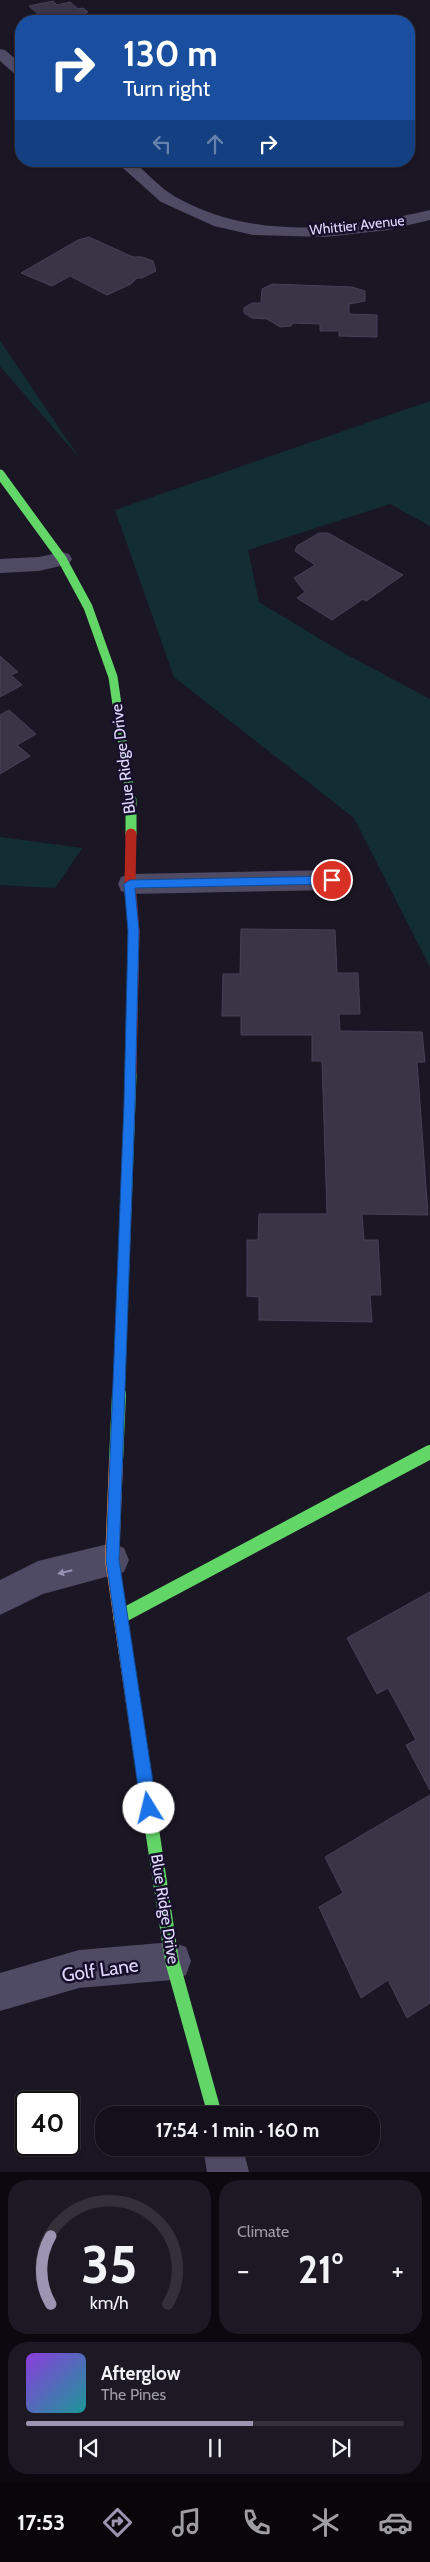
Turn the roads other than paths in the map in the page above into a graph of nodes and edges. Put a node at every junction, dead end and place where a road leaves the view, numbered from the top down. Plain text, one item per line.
1 (0, 53) edge
2 (15, 67) edge
3 (130, 167) edge
4 (430, 215) edge
5 (0, 474) edge
6 (62, 559) junction
7 (0, 566) edge
8 (332, 880) dead end
9 (130, 884) junction
10 (430, 1452) edge
11 (112, 1560) junction
12 (0, 1598) edge
13 (120, 1617) junction
14 (172, 1960) junction
15 (0, 1992) edge
16 (213, 2106) edge
17 (225, 2156) edge
18 (228, 2172) edge

1 - 2 street
3 - 4 street, Whittier Avenue
5 - 6 street, Blue Ridge Drive
6 - 7 street
6 - 9 street, Blue Ridge Drive
8 - 9 street
9 - 11 street, Blue Ridge Drive
10 - 13 street
11 -> 12 street
11 - 13 street, Blue Ridge Drive
13 - 14 street, Blue Ridge Drive
14 - 15 street, Golf Lane
14 - 16 street, Blue Ridge Drive
17 - 18 street

